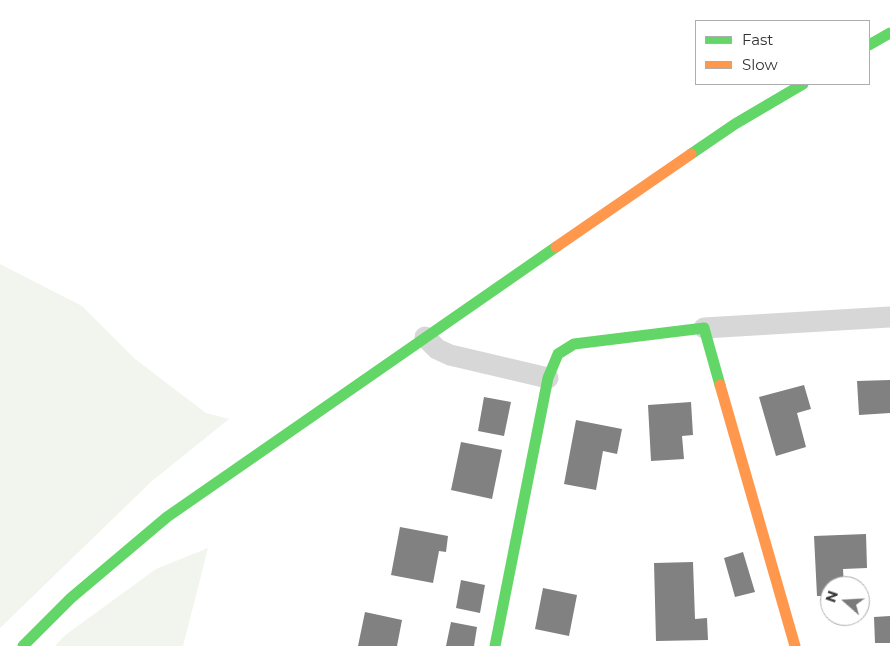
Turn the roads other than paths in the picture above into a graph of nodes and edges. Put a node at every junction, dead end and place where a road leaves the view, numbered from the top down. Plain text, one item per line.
1 (890, 33) edge
2 (870, 44) edge
3 (801, 85) edge
4 (890, 317) edge
5 (704, 328) junction
6 (424, 337) junction
7 (548, 378) junction
8 (23, 646) edge
9 (495, 646) edge
10 (795, 646) edge

1 - 2 main road
3 - 6 main road
4 - 5 street
5 - 7 main road
5 - 10 main road
6 - 7 street
6 - 8 main road
7 - 9 main road

